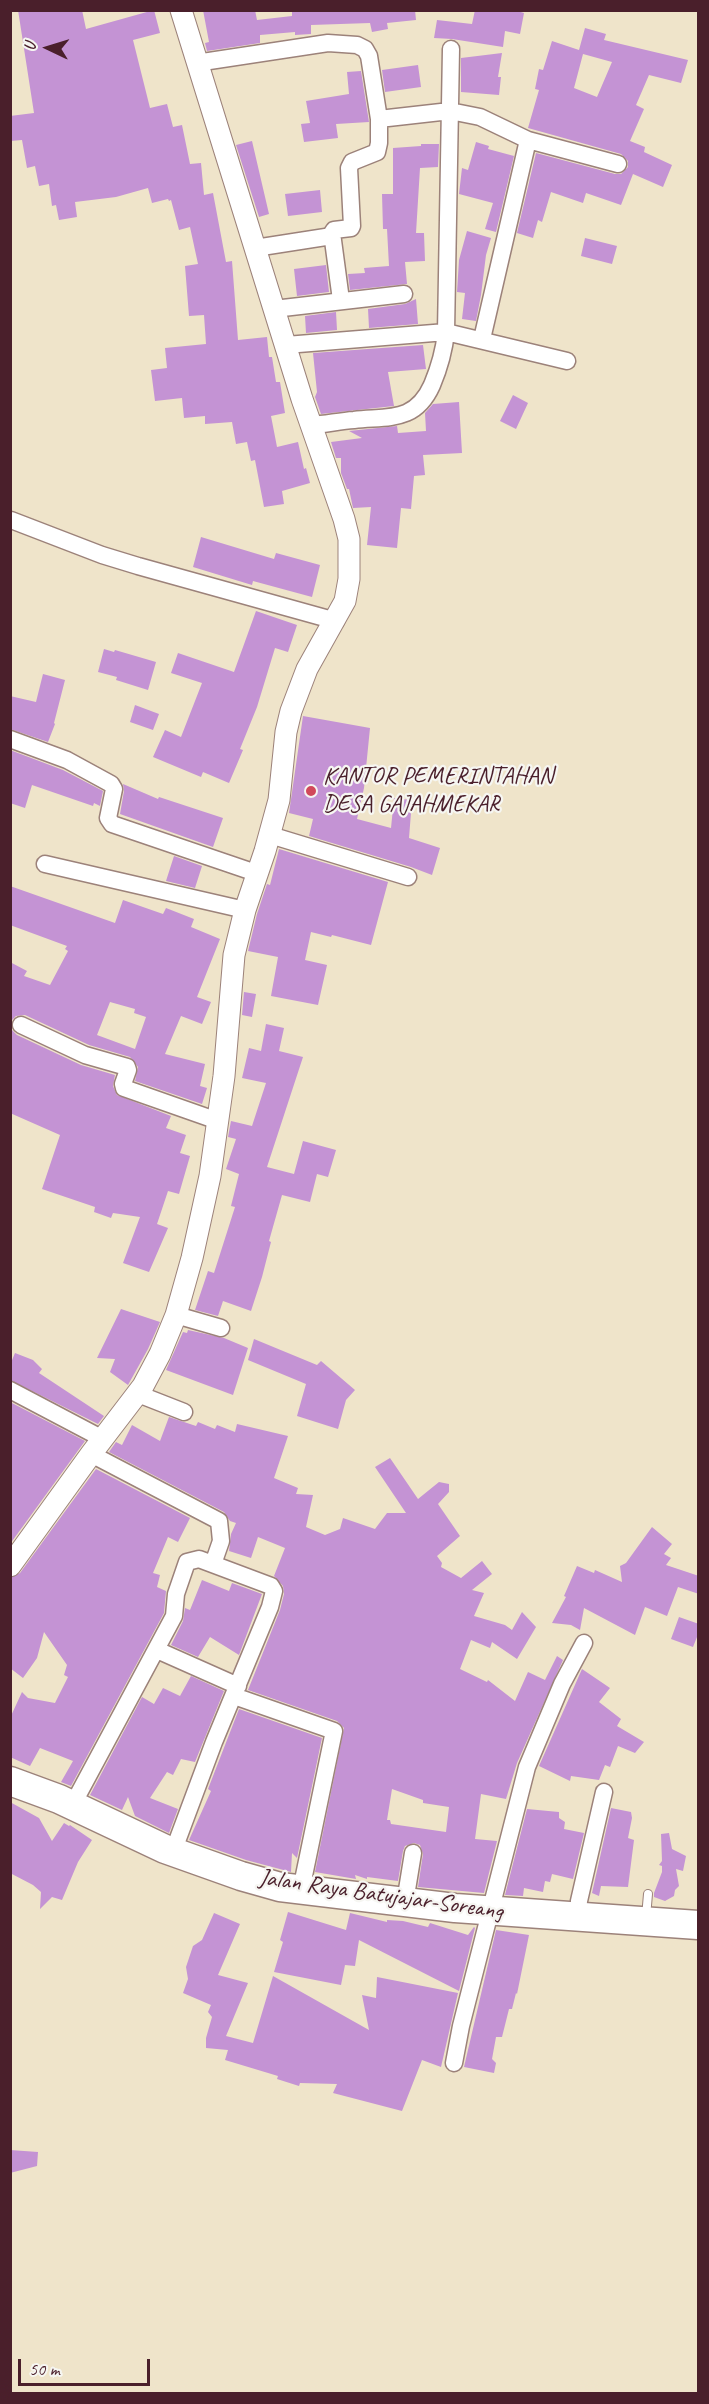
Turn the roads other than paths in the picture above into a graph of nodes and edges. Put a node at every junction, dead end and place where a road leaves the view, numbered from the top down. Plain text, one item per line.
1 (181, 10) edge
2 (451, 49) dead end
3 (196, 63) junction
4 (450, 111) junction
5 (379, 119) junction
6 (528, 141) junction
7 (618, 164) dead end
8 (332, 236) junction
9 (255, 248) junction
10 (404, 294) dead end
11 (341, 300) junction
12 (274, 309) junction
13 (446, 332) junction
14 (482, 339) junction
15 (286, 345) junction
16 (567, 361) dead end
17 (312, 425) junction
18 (11, 520) edge
19 (336, 621) junction
20 (10, 740) edge
21 (270, 835) junction
22 (45, 864) dead end
23 (256, 873) junction
24 (408, 877) dead end
25 (245, 910) junction
26 (21, 1024) dead end
27 (218, 1120) junction
28 (176, 1315) junction
29 (222, 1328) dead end
30 (10, 1390) edge
31 (138, 1394) junction
32 (184, 1412) dead end
33 (97, 1446) junction
34 (213, 1564) junction
35 (10, 1566) edge
36 (584, 1643) dead end
37 (157, 1650) junction
38 (236, 1691) junction
39 (10, 1781) edge
40 (604, 1792) dead end
41 (72, 1806) junction
42 (174, 1852) junction
43 (412, 1853) dead end
44 (301, 1890) junction
45 (405, 1902) junction
46 (490, 1911) junction
47 (578, 1916) junction
48 (699, 1925) edge
49 (454, 2063) dead end

1 - 3 street
2 - 4 street
3 - 5 street
3 - 9 street
4 - 5 street
4 - 6 street
4 - 13 street
5 - 8 street
6 - 7 street
6 - 14 street
8 - 9 street
8 - 11 street
9 - 12 street
10 - 11 street
11 - 12 street
12 - 15 street
13 - 14 street
13 - 15 street
13 - 17 street
14 - 16 street
15 - 17 street
17 - 19 street
18 - 19 street
19 - 21 street
20 - 23 street
21 - 23 street
21 - 24 street
22 - 25 street
23 - 25 street
25 - 27 street
26 - 27 street
27 - 28 street
28 - 29 street
28 - 31 street
30 - 33 street
31 - 32 street
31 - 33 street
33 - 34 street
33 - 35 street
34 - 37 street
34 - 38 street
36 - 46 street
37 - 38 street
37 - 41 street
38 - 42 street
38 - 44 street
39 - 41 highway, Jalan Raya Batujajar-Soreang
40 - 47 street
41 - 42 highway, Jalan Raya Batujajar-Soreang
42 - 44 highway, Jalan Raya Batujajar-Soreang
43 - 45 street
44 - 45 highway, Jalan Raya Batujajar-Soreang
45 - 46 highway, Jalan Raya Batujajar-Soreang
46 - 47 highway, Jalan Raya Batujajar-Soreang
46 - 49 street
47 - 48 highway, Jalan Raya Batujajar-Soreang

